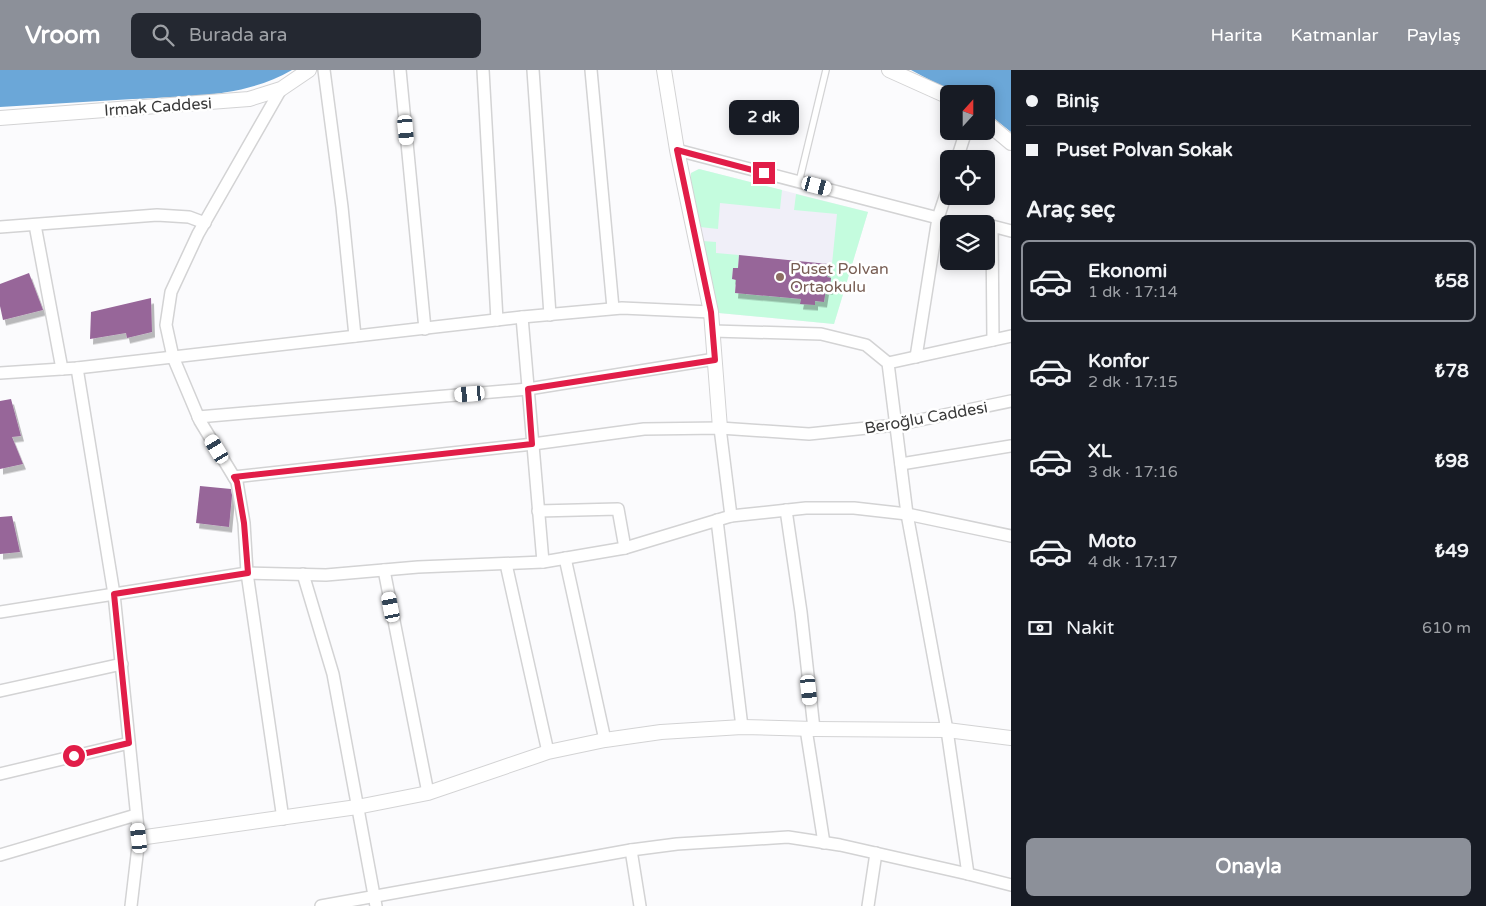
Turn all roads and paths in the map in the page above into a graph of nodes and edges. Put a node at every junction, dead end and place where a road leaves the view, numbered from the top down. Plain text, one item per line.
1 (309, 70) edge
2 (324, 70) edge
3 (400, 70) edge
4 (483, 70) edge
5 (533, 70) edge
6 (591, 70) edge
7 (664, 70) edge
8 (826, 70) edge
9 (889, 70) edge
10 (281, 89) junction
11 (940, 93) edge
12 (0, 118) edge
13 (995, 130) edge
14 (1011, 143) edge
15 (677, 150) junction
16 (799, 182) junction
17 (942, 205) edge
18 (938, 218) junction
19 (205, 223) junction
20 (36, 225) junction
21 (0, 227) edge
22 (1011, 231) edge
23 (613, 308) junction
24 (711, 312) junction
25 (550, 314) junction
26 (522, 317) junction
27 (498, 320) junction
28 (426, 329) junction
29 (713, 331) junction
30 (355, 336) junction
31 (1011, 336) edge
32 (993, 340) junction
33 (916, 356) junction
34 (173, 357) junction
35 (715, 360) junction
36 (888, 363) junction
37 (77, 368) junction
38 (62, 369) junction
39 (0, 373) edge
40 (528, 389) junction
41 (1011, 401) edge
42 (198, 417) junction
43 (896, 425) junction
44 (720, 428) junction
45 (532, 444) junction
46 (1011, 446) edge
47 (901, 464) junction
48 (234, 477) junction
49 (786, 510) junction
50 (538, 511) junction
51 (907, 514) junction
52 (731, 516) junction
53 (717, 520) junction
54 (1011, 536) edge
55 (625, 548) junction
56 (565, 558) junction
57 (543, 562) junction
58 (506, 564) junction
59 (384, 570) junction
60 (248, 573) junction
61 (303, 574) junction
62 (114, 594) junction
63 (0, 612) edge
64 (122, 664) junction
65 (0, 691) edge
66 (742, 727) junction
67 (810, 729) junction
68 (947, 730) junction
69 (1011, 738) edge
70 (605, 740) junction
71 (129, 743) junction
72 (548, 752) junction
73 (0, 774) edge
74 (428, 793) junction
75 (357, 807) junction
76 (136, 815) junction
77 (283, 819) junction
78 (139, 838) junction
79 (824, 843) junction
80 (631, 850) junction
81 (876, 853) junction
82 (0, 855) edge
83 (968, 874) junction
84 (1011, 885) edge
85 (375, 901) edge
86 (131, 906) edge
87 (321, 906) edge
88 (640, 906) edge
89 (868, 906) edge

1 - 10 street, Irmak Caddesi
2 - 30 street
3 - 28 street
4 - 27 street
5 - 25 street
6 - 23 street
7 - 15 street
8 - 16 lane
9 - 11 street
10 - 12 street, Irmak Caddesi
10 - 19 street
13 - 14 street
15 - 16 street
15 - 24 street
16 - 18 street
17 - 18 street
18 - 33 street
19 - 20 street
19 - 34 street
20 - 21 street
20 - 38 street
22 - 32 street
23 - 24 street
23 - 25 street
24 - 29 street
25 - 26 street
26 - 27 street
26 - 40 street
27 - 28 street
28 - 30 street
29 - 35 street
29 - 36 street
30 - 34 street
31 - 32 street
32 - 33 street
33 - 36 street
34 - 37 street
34 - 42 street
35 - 40 street
35 - 44 street
36 - 43 street
37 - 38 street
37 - 62 street
38 - 39 street
40 - 42 street
40 - 45 street
41 - 43 street, Beroğlu Caddesi
42 - 48 street
43 - 44 street, Beroğlu Caddesi
43 - 47 street
44 - 45 street, Beroğlu Caddesi
44 - 52 street
45 - 48 street, Beroğlu Caddesi
45 - 50 street
46 - 47 street
47 - 51 street
48 - 60 street
49 - 51 street
49 - 52 street
49 - 67 street
50 - 55 street
50 - 57 street
51 - 54 street
51 - 68 street
52 - 53 street
53 - 55 street
53 - 66 street
55 - 56 street
56 - 57 street
56 - 70 street
57 - 58 street
58 - 59 street
58 - 72 street
59 - 61 street
59 - 74 street
60 - 61 street
60 - 62 street
60 - 77 street
61 - 75 street
62 - 63 street
62 - 64 street
64 - 65 street
64 - 71 street
66 - 67 street
66 - 70 street
67 - 68 street
67 - 79 street
68 - 69 street
68 - 83 street
70 - 72 street
71 - 73 street
71 - 76 street
72 - 74 street
74 - 75 street
75 - 77 street
75 - 85 street
76 - 78 street
76 - 82 street
77 - 78 street
78 - 86 street
79 - 80 street
79 - 81 street
80 - 85 street
80 - 88 street
81 - 83 street
81 - 89 street
83 - 84 street
85 - 87 street

